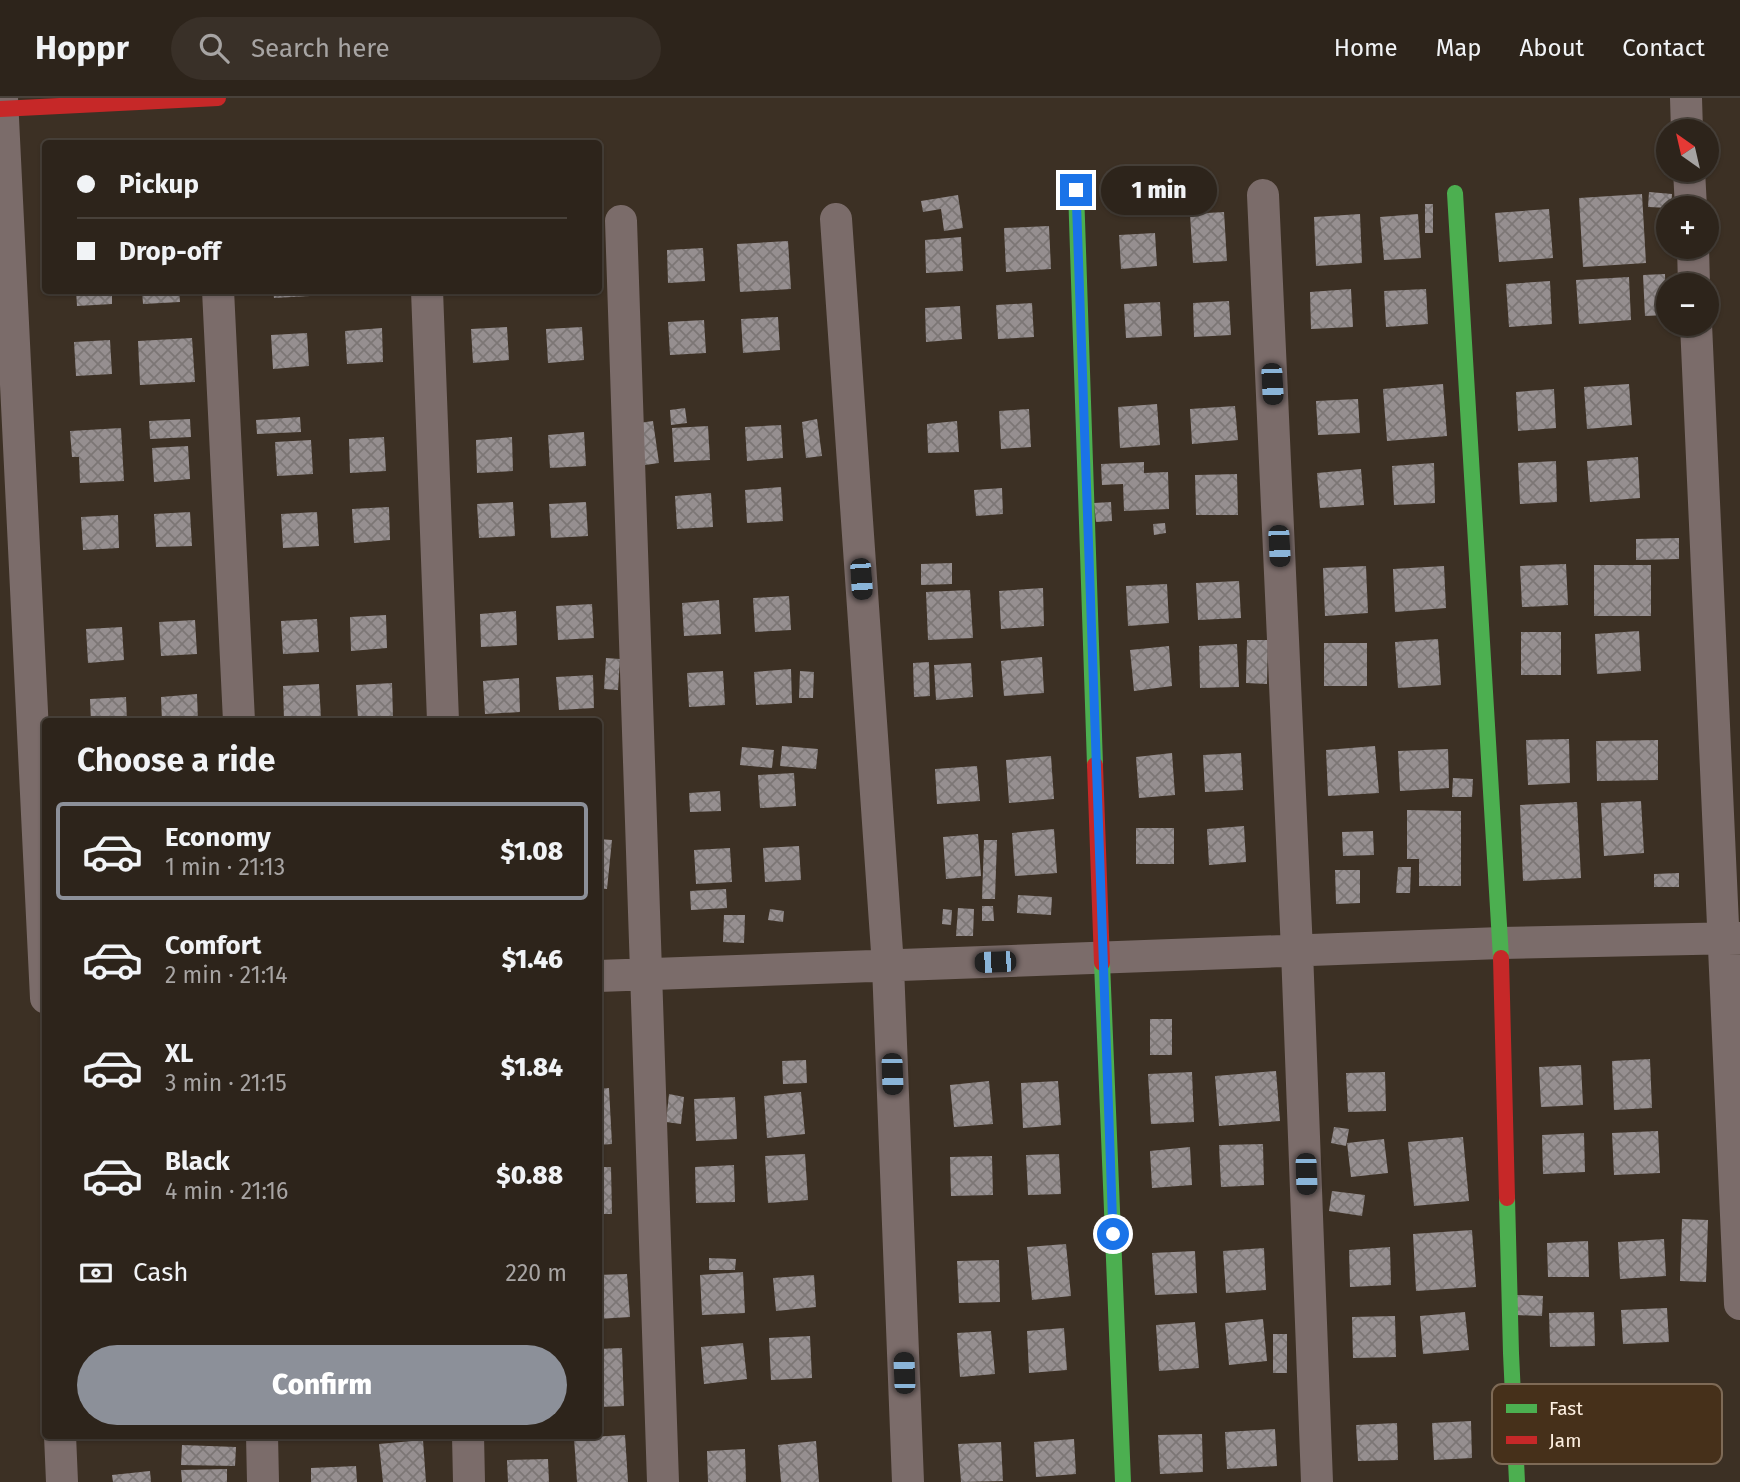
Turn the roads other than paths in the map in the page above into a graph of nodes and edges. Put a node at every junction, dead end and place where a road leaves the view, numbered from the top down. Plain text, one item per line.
1 (218, 98) edge
2 (1686, 98) edge
3 (2, 105) edge
4 (1687, 119) edge
5 (1076, 190) dead end
6 (1455, 193) dead end
7 (1263, 195) dead end
8 (836, 219) dead end
9 (621, 221) dead end
10 (218, 294) edge
11 (427, 294) edge
12 (1697, 336) edge
13 (239, 718) edge
14 (443, 718) edge
15 (42, 917) edge
16 (1732, 939) edge
17 (1501, 943) junction
18 (1297, 951) junction
19 (1102, 958) junction
20 (888, 966) junction
21 (646, 975) junction
22 (602, 976) edge
23 (1740, 1304) edge
24 (1512, 1384) edge
25 (60, 1439) edge
26 (262, 1439) edge
27 (468, 1439) edge
28 (1516, 1464) edge
29 (62, 1482) edge
30 (263, 1482) edge
31 (469, 1482) edge
32 (663, 1482) edge
33 (908, 1482) edge
34 (1123, 1482) edge
35 (1317, 1482) edge
36 (1517, 1482) edge

1 - 3 street
2 - 4 street
3 - 15 street
5 - 19 street
6 - 17 street
7 - 18 street
8 - 20 street
9 - 21 street
10 - 13 street
11 - 14 street
12 - 16 street
16 - 17 street
16 - 23 street
17 - 18 street
17 - 24 street
18 - 19 street
18 - 35 street
19 - 20 street
19 - 34 street
20 - 21 street
20 - 33 street
21 - 22 street
21 - 32 street
25 - 29 street
26 - 30 street
27 - 31 street
28 - 36 street

